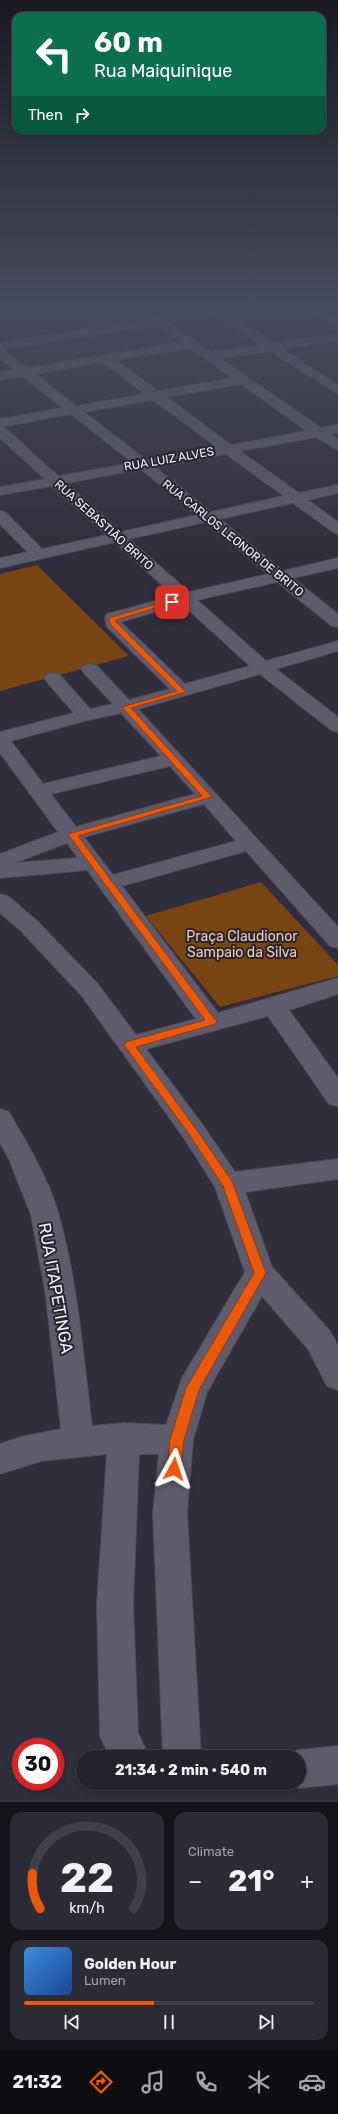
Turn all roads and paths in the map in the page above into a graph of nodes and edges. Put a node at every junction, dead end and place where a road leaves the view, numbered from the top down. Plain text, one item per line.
1 (49, 392) edge
2 (153, 392) joint
3 (261, 392) edge
4 (67, 407) junction
5 (0, 415) edge
6 (0, 423) edge
7 (338, 429) edge
8 (0, 431) edge
9 (318, 432) junction
10 (338, 446) edge
11 (229, 448) junction
12 (142, 464) junction
13 (55, 480) junction
14 (338, 490) edge
15 (0, 491) edge
16 (295, 498) junction
17 (0, 515) edge
18 (208, 517) junction
19 (338, 529) edge
20 (116, 537) junction
21 (38, 554) junction
22 (0, 563) edge
23 (338, 563) edge
24 (279, 577) junction
25 (186, 598) junction
26 (338, 622) edge
27 (338, 646) edge
28 (263, 668) junction
29 (90, 669) dead end
30 (52, 678) dead end
31 (182, 692) junction
32 (126, 707) junction
33 (86, 715) junction
34 (337, 725) edge
35 (0, 739) edge
36 (174, 759) junction
37 (37, 791) junction
38 (208, 797) junction
39 (72, 834) junction
40 (249, 844) junction
41 (0, 861) edge
42 (94, 863) junction
43 (0, 871) edge
44 (109, 883) junction
45 (0, 900) edge
46 (338, 941) edge
47 (338, 986) edge
48 (274, 1006) junction
49 (212, 1022) junction
50 (130, 1045) junction
51 (338, 1097) edge
52 (0, 1119) edge
53 (338, 1169) edge
54 (228, 1184) junction
55 (260, 1273) junction
56 (338, 1376) edge
57 (124, 1438) junction
58 (177, 1440) junction
59 (78, 1441) junction
60 (0, 1459) edge
61 (126, 1750) edge
62 (182, 1750) edge
63 (338, 1765) edge
64 (306, 1768) edge

1 - 4 street, RUA CARLOS LEONOR DE BRITO
2 - 4 street
2 - 11 street
3 - 9 street
4 - 5 street
4 - 6 street
4 - 12 street, RUA CARLOS LEONOR DE BRITO
7 - 9 street, RUA LUIZ ALVES
8 - 13 street, RUA SEBASTIÃO BRITO
9 - 10 street
9 - 11 street, RUA LUIZ ALVES
11 - 12 street, RUA LUIZ ALVES
11 - 16 street
12 - 13 street, RUA LUIZ ALVES
12 - 18 street, RUA CARLOS LEONOR DE BRITO
13 - 15 street, RUA LUIZ ALVES
13 - 20 street, RUA SEBASTIÃO BRITO
14 - 16 street
16 - 18 street
16 - 19 street
17 - 21 street
18 - 20 street
18 - 24 street, RUA CARLOS LEONOR DE BRITO
20 - 21 street
20 - 25 street, RUA SEBASTIÃO BRITO
21 - 22 street
23 - 24 street
24 - 25 street
24 - 26 street, RUA CARLOS LEONOR DE BRITO
25 - 28 street, RUA SEBASTIÃO BRITO
25 - 31 street
27 - 28 street
28 - 31 street
28 - 34 street, RUA SEBASTIÃO BRITO
29 - 32 street
30 - 33 street
31 - 32 street
32 - 33 street
32 - 36 street
33 - 35 street
35 - 37 street
36 - 37 street
36 - 38 street
37 - 39 street
38 - 39 street
38 - 40 street
39 - 41 street
39 - 42 street
40 - 44 street
40 - 46 street
42 - 43 street
42 - 44 street
44 - 49 street
45 - 50 street
47 - 48 street
48 - 49 street
48 - 51 street
49 - 50 street
50 - 54 street
52 - 59 street, RUA ITAPETINGA
53 - 54 street
54 - 55 street
55 - 56 street
55 - 58 street
57 - 58 street
57 - 59 street
57 - 61 street
58 - 62 street
59 - 60 street
63 - 64 street

